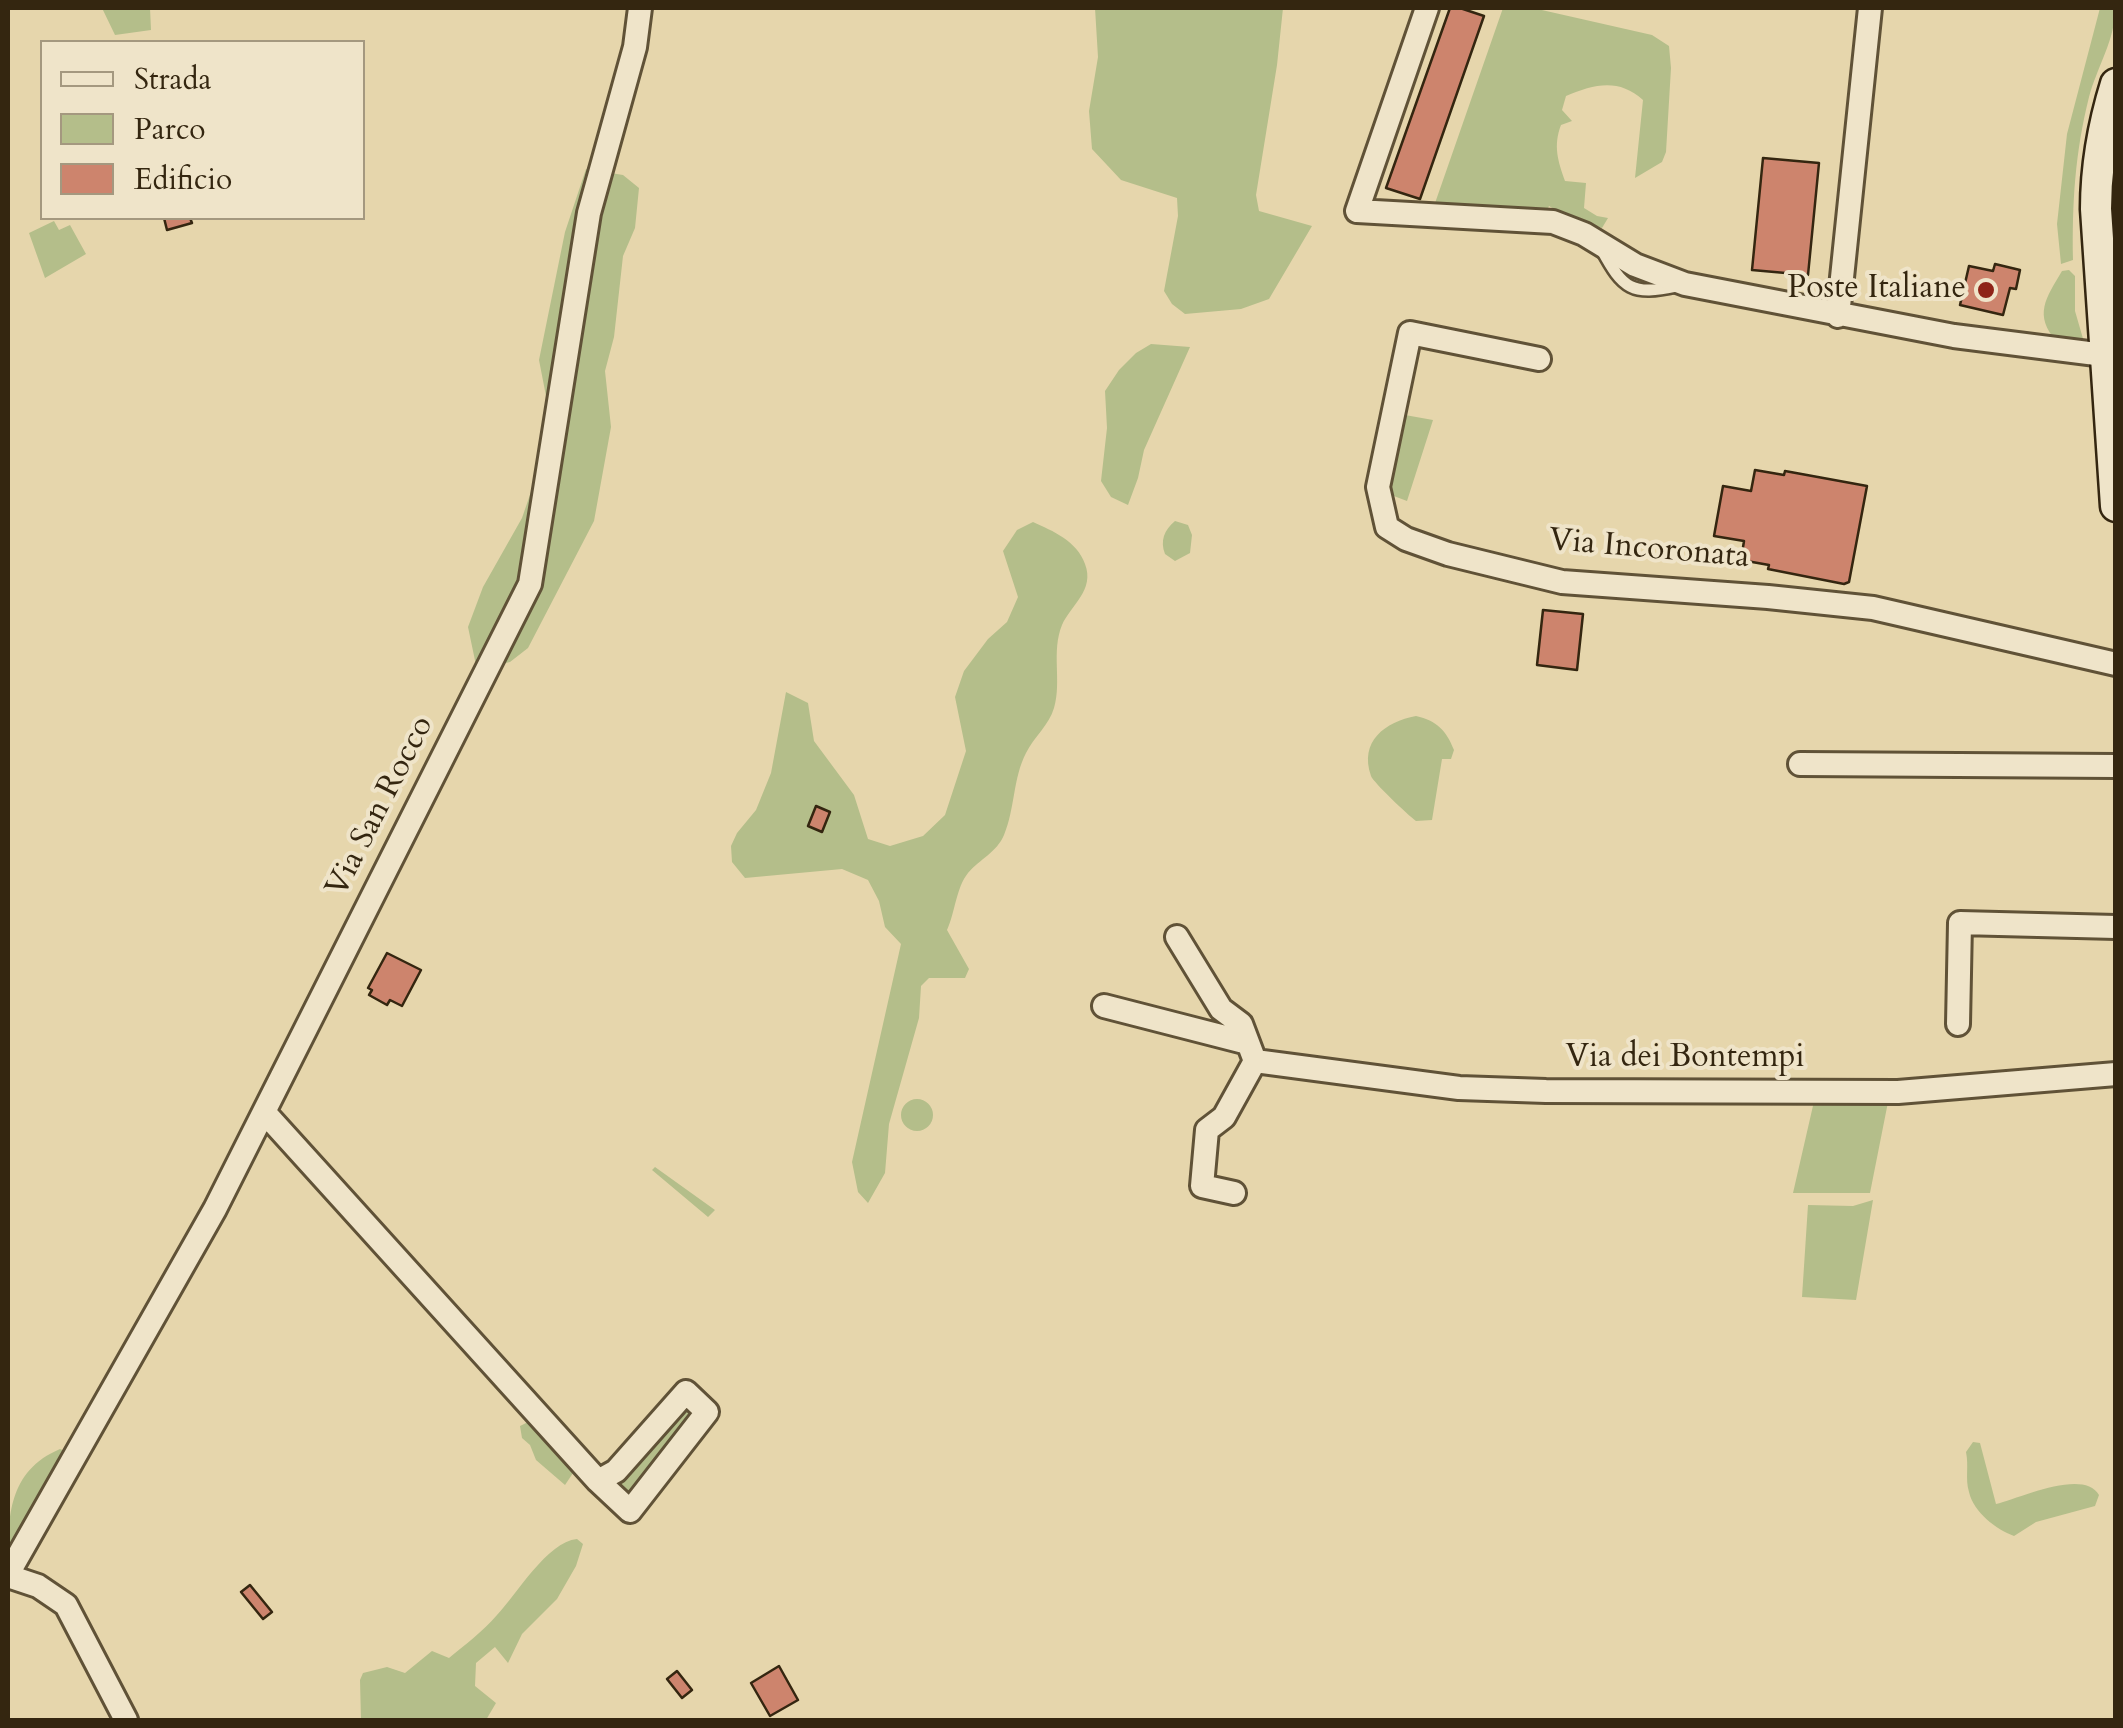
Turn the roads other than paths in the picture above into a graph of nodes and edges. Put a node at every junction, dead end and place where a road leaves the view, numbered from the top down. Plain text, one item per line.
1 (640, 8) edge
2 (1427, 8) edge
3 (1870, 8) edge
4 (2116, 84) edge
5 (1838, 316) junction
6 (2110, 353) edge
7 (1539, 359) dead end
8 (2116, 506) edge
9 (2116, 664) edge
10 (1800, 764) dead end
11 (2116, 766) edge
12 (2116, 926) edge
13 (1176, 937) dead end
14 (1104, 1006) dead end
15 (1958, 1024) dead end
16 (1251, 1052) junction
17 (2116, 1074) edge
18 (264, 1112) junction
19 (1234, 1193) dead end
20 (598, 1481) junction
21 (8, 1575) edge
22 (126, 1720) edge

1 - 18 street, Via San Rocco
2 - 5 street
3 - 5 street
4 - 6 main road
5 - 6 street
6 - 8 main road
7 - 9 street, Via Incoronata
10 - 11 street
12 - 15 street
13 - 16 street
14 - 16 street, Via dei Bontempi
16 - 17 street, Via dei Bontempi
16 - 19 street
18 - 20 street
18 - 21 street, Via San Rocco
20 - 20 street
21 - 22 street

